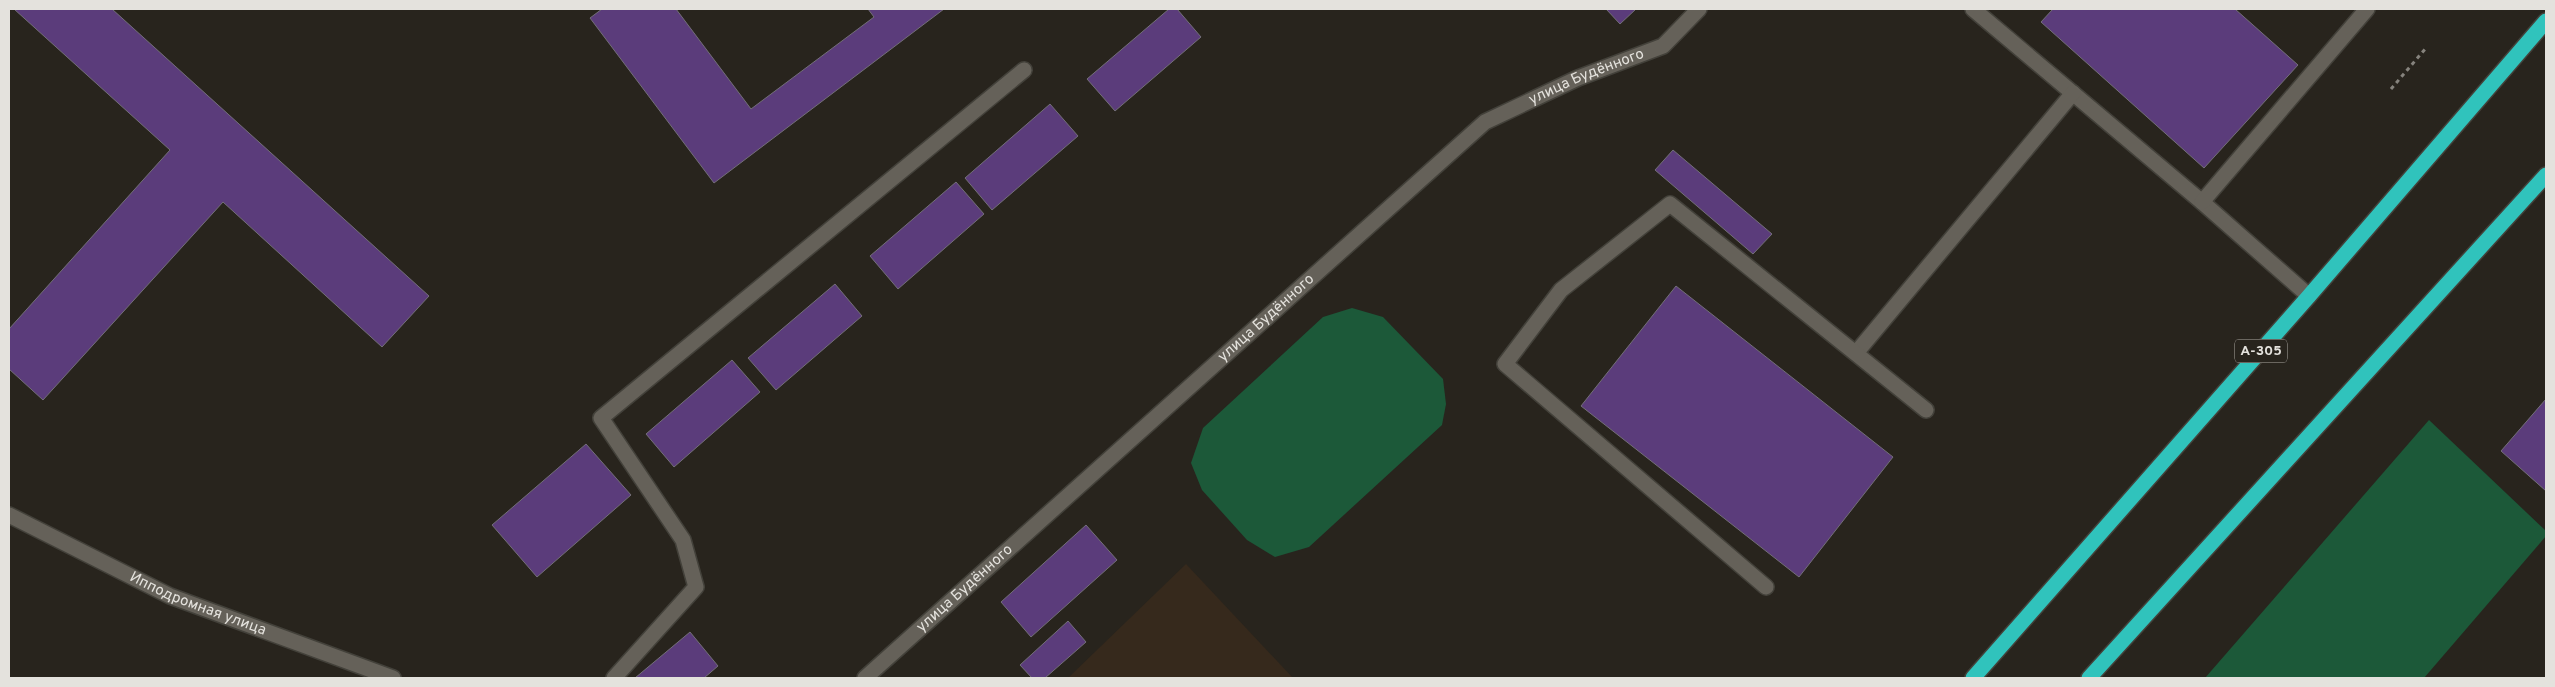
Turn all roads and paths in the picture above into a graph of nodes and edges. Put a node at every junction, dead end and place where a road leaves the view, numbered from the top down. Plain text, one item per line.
1 (1699, 9) edge
2 (1973, 9) edge
3 (2367, 9) edge
4 (2546, 21) edge
5 (2426, 48) dead end
6 (1024, 70) dead end
7 (2390, 88) dead end
8 (2073, 93) junction
9 (2546, 175) edge
10 (2202, 202) junction
11 (2309, 296) junction
12 (1856, 353) junction
13 (1926, 410) dead end
14 (9, 515) edge
15 (1766, 587) dead end
16 (393, 678) edge
17 (614, 678) edge
18 (865, 678) edge
19 (1972, 678) edge
20 (2089, 678) edge

1 - 18 street, улица Будённого
2 - 8 street
3 - 10 street
4 - 11 highway, А-305
5 - 7 path
6 - 17 street
8 - 10 street
8 - 12 street
9 - 20 highway
10 - 11 street
11 - 19 highway, А-305
12 - 13 street
12 - 15 street
14 - 16 street, Ипподромная улица

